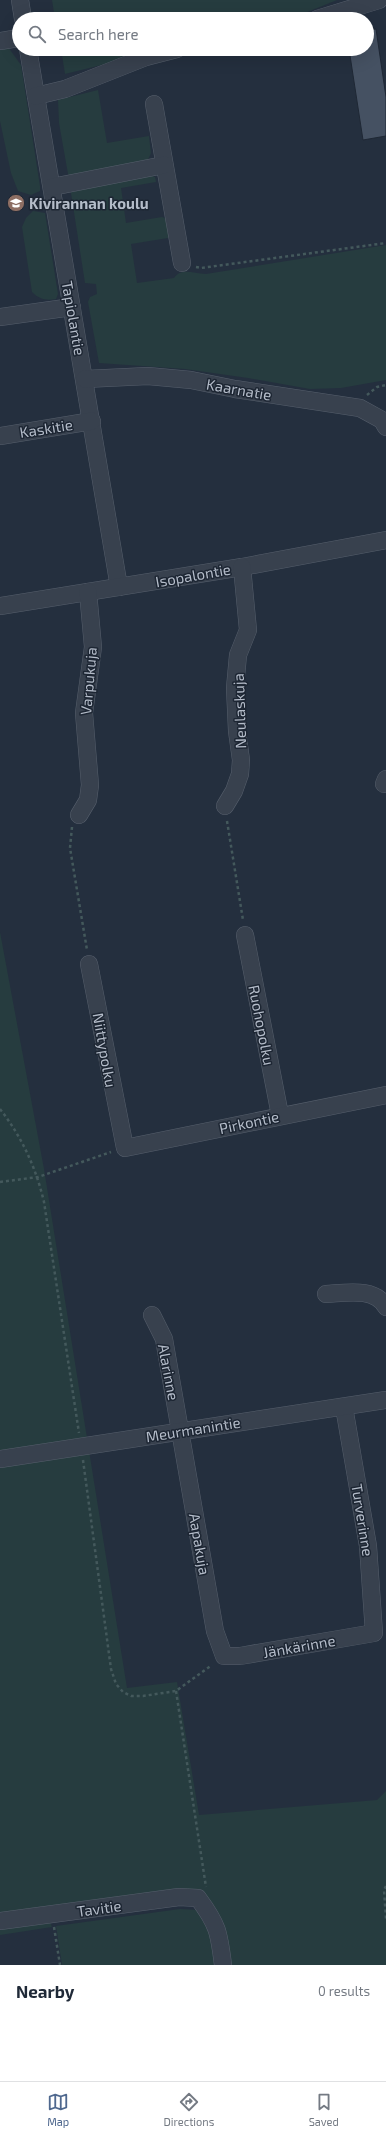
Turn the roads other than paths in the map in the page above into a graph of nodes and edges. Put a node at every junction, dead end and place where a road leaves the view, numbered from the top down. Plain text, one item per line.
1 (20, 0) edge
2 (379, 0) edge
3 (22, 12) edge
4 (340, 12) edge
5 (12, 39) edge
6 (0, 41) edge
7 (29, 56) edge
8 (150, 56) edge
9 (36, 96) junction
10 (154, 104) dead end
11 (164, 165) junction
12 (52, 187) junction
13 (182, 263) road end
14 (72, 307) junction
15 (0, 317) edge
16 (85, 379) junction
17 (92, 421) junction
18 (386, 427) edge
19 (0, 436) edge
20 (386, 540) edge
21 (242, 567) junction
22 (119, 587) junction
23 (88, 592) junction
24 (0, 606) edge
25 (225, 806) road end
26 (79, 814) road end
27 (245, 935) road end
28 (89, 964) road end
29 (386, 1095) edge
30 (280, 1116) junction
31 (123, 1142) joint
32 (326, 1294) dead end
33 (386, 1307) edge
34 (152, 1315) dead end
35 (386, 1400) edge
36 (344, 1407) junction
37 (180, 1431) junction
38 (0, 1459) edge
39 (374, 1633) joint
40 (224, 1656) joint
41 (0, 1922) edge
42 (223, 1965) edge

1 - 3 street
2 - 4 street
5 - 6 street
7 - 9 street, Tapiolantie
8 - 9 street
9 - 12 street, Tapiolantie
10 - 11 street
11 - 12 street
11 - 13 street
12 - 14 street, Tapiolantie
14 - 15 street
14 - 16 street, Tapiolantie
16 - 17 street, Tapiolantie
16 - 18 street, Kaarnatie
17 - 19 street, Kaskitie
17 - 22 street, Tapiolantie
20 - 21 street, Isopalontie
21 - 22 street, Isopalontie
21 - 25 street, Neulaskuja
22 - 23 street, Isopalontie
23 - 24 street, Isopalontie
23 - 26 street, Varpukuja
27 - 30 street, Ruohopolku
28 - 31 street, Niittypolku
29 - 30 street, Pirkontie
30 - 31 street, Pirkontie
32 - 33 street
34 - 37 street, Alarinne
35 - 36 street, Meurmanintie
36 - 37 street, Meurmanintie
36 - 39 street, Turverinne
37 - 38 street, Meurmanintie
37 - 40 street, Aapakuja
39 - 40 street, Jänkärinne
41 - 42 street, Tavitie

